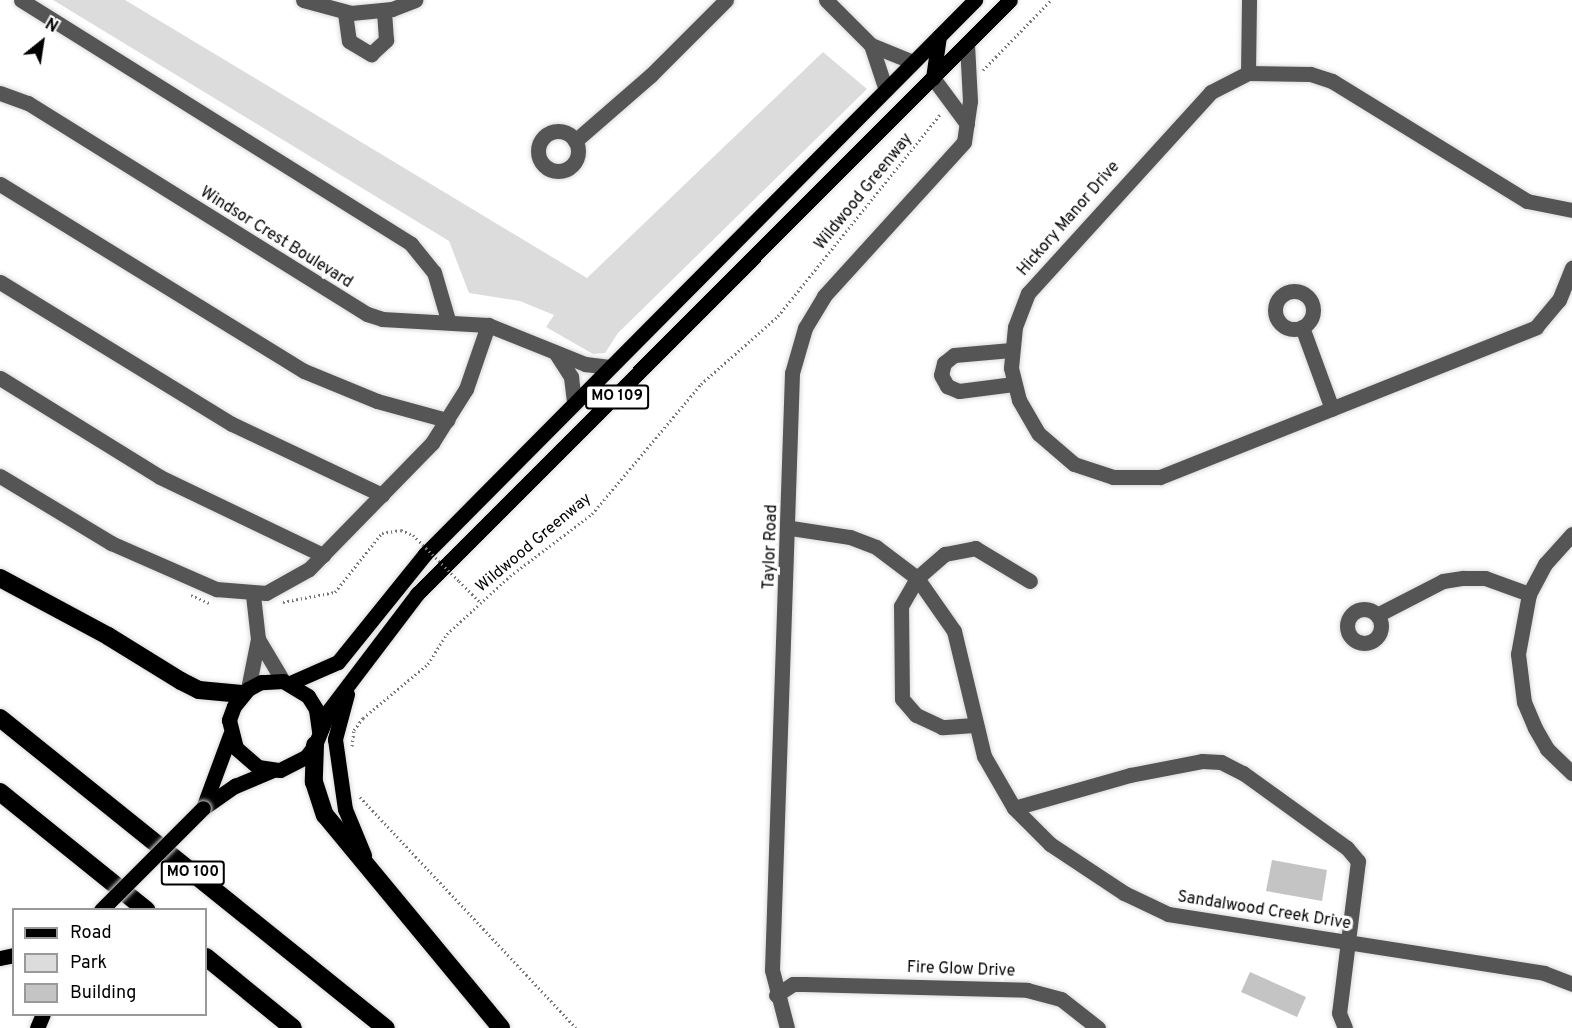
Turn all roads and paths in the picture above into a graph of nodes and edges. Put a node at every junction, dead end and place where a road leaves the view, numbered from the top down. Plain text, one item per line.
1 (21, 0) edge
2 (303, 0) edge
3 (416, 0) edge
4 (726, 0) edge
5 (826, 0) edge
6 (975, 0) edge
7 (1010, 0) edge
8 (1051, 0) edge
9 (1249, 0) edge
10 (384, 10) junction
11 (345, 13) junction
12 (939, 36) junction
13 (967, 44) junction
14 (871, 45) junction
15 (913, 62) junction
16 (1248, 73) junction
17 (933, 78) junction
18 (968, 85) junction
19 (886, 90) junction
20 (0, 93) edge
21 (953, 100) junction
22 (968, 127) junction
23 (575, 141) dead end
24 (0, 184) edge
25 (1572, 210) edge
26 (1572, 267) edge
27 (0, 282) edge
28 (448, 320) junction
29 (488, 325) junction
30 (1302, 327) dead end
31 (1011, 350) junction
32 (555, 352) junction
33 (610, 367) junction
34 (0, 378) edge
35 (1014, 384) junction
36 (574, 403) junction
37 (1332, 409) junction
38 (447, 420) junction
39 (0, 476) edge
40 (382, 495) junction
41 (790, 528) junction
42 (1572, 534) edge
43 (323, 555) junction
44 (0, 578) edge
45 (917, 578) junction
46 (1030, 581) dead end
47 (1529, 594) junction
48 (253, 595) junction
49 (276, 603) dead end
50 (481, 603) junction
51 (1377, 615) dead end
52 (258, 639) junction
53 (351, 680) junction
54 (287, 682) junction
55 (245, 691) junction
56 (0, 718) edge
57 (974, 725) junction
58 (230, 735) junction
59 (317, 738) junction
60 (353, 755) dead end
61 (273, 770) junction
62 (1572, 773) edge
63 (358, 790) dead end
64 (0, 792) edge
65 (202, 808) junction
66 (1014, 808) junction
67 (365, 858) junction
68 (102, 908) edge
69 (145, 908) edge
70 (1346, 943) junction
71 (207, 958) edge
72 (1572, 984) edge
73 (781, 993) junction
74 (293, 1028) edge
75 (386, 1028) edge
76 (501, 1028) edge
77 (576, 1028) edge
78 (787, 1028) edge
79 (1098, 1028) edge
80 (1345, 1028) edge

1 - 28 street
2 - 11 street
3 - 10 street
4 - 23 street
5 - 14 street
6 - 12 main road, MO 109
7 - 13 main road, MO 109
8 - 18 path
9 - 16 street
10 - 11 street
10 - 11 street
12 - 15 main road, MO 109
12 - 17 main road
13 - 17 main road, MO 109
13 - 18 street, Taylor Road
14 - 15 street
14 - 19 street
15 - 19 main road, MO 109
16 - 25 street, Hickory Manor Drive
16 - 31 street, Hickory Manor Drive
17 - 21 street
17 - 53 main road, MO 109
18 - 22 street, Taylor Road
19 - 33 main road, MO 109
20 - 28 street, Windsor Crest Boulevard
21 - 22 street
21 - 50 path, Wildwood Greenway
22 - 41 street, Taylor Road
24 - 38 street
26 - 37 street, Hickory Manor Drive
27 - 40 street
28 - 29 street, Windsor Crest Boulevard
29 - 32 street, Windsor Crest Boulevard
29 - 38 street
30 - 37 street
31 - 35 street, Hickory Manor Drive
31 - 35 street
32 - 33 street, Windsor Crest Boulevard
32 - 36 street
33 - 36 main road, MO 109
34 - 43 street
35 - 37 street, Hickory Manor Drive
36 - 54 main road, MO 109
38 - 40 street
39 - 48 street
40 - 43 street
41 - 45 street, Sandalwood Creek Drive
41 - 73 street, Taylor Road
42 - 47 street
43 - 48 street
44 - 55 highway
45 - 46 street
45 - 57 street, Sandalwood Creek Drive
45 - 57 street
47 - 51 street
47 - 62 street
48 - 52 street
49 - 50 path, bridge
50 - 60 path, Wildwood Greenway
52 - 54 street
52 - 55 street
53 - 59 main road, MO 109
53 - 67 main road
54 - 55 main road, MO 109
54 - 59 main road
55 - 58 main road, MO 109
56 - 75 highway, MO 100
57 - 66 street, Sandalwood Creek Drive
58 - 61 main road
58 - 65 main road, MO 109
59 - 61 main road, MO 109
59 - 67 highway
61 - 65 main road, MO 109
63 - 77 path
64 - 69 highway
65 - 68 main road, MO 109, bridge
66 - 70 street, Sandalwood Creek Drive
66 - 70 street
67 - 76 highway
70 - 72 street, Sandalwood Creek Drive
70 - 80 street
71 - 74 highway
73 - 78 street, Taylor Road
73 - 79 street, Fire Glow Drive

